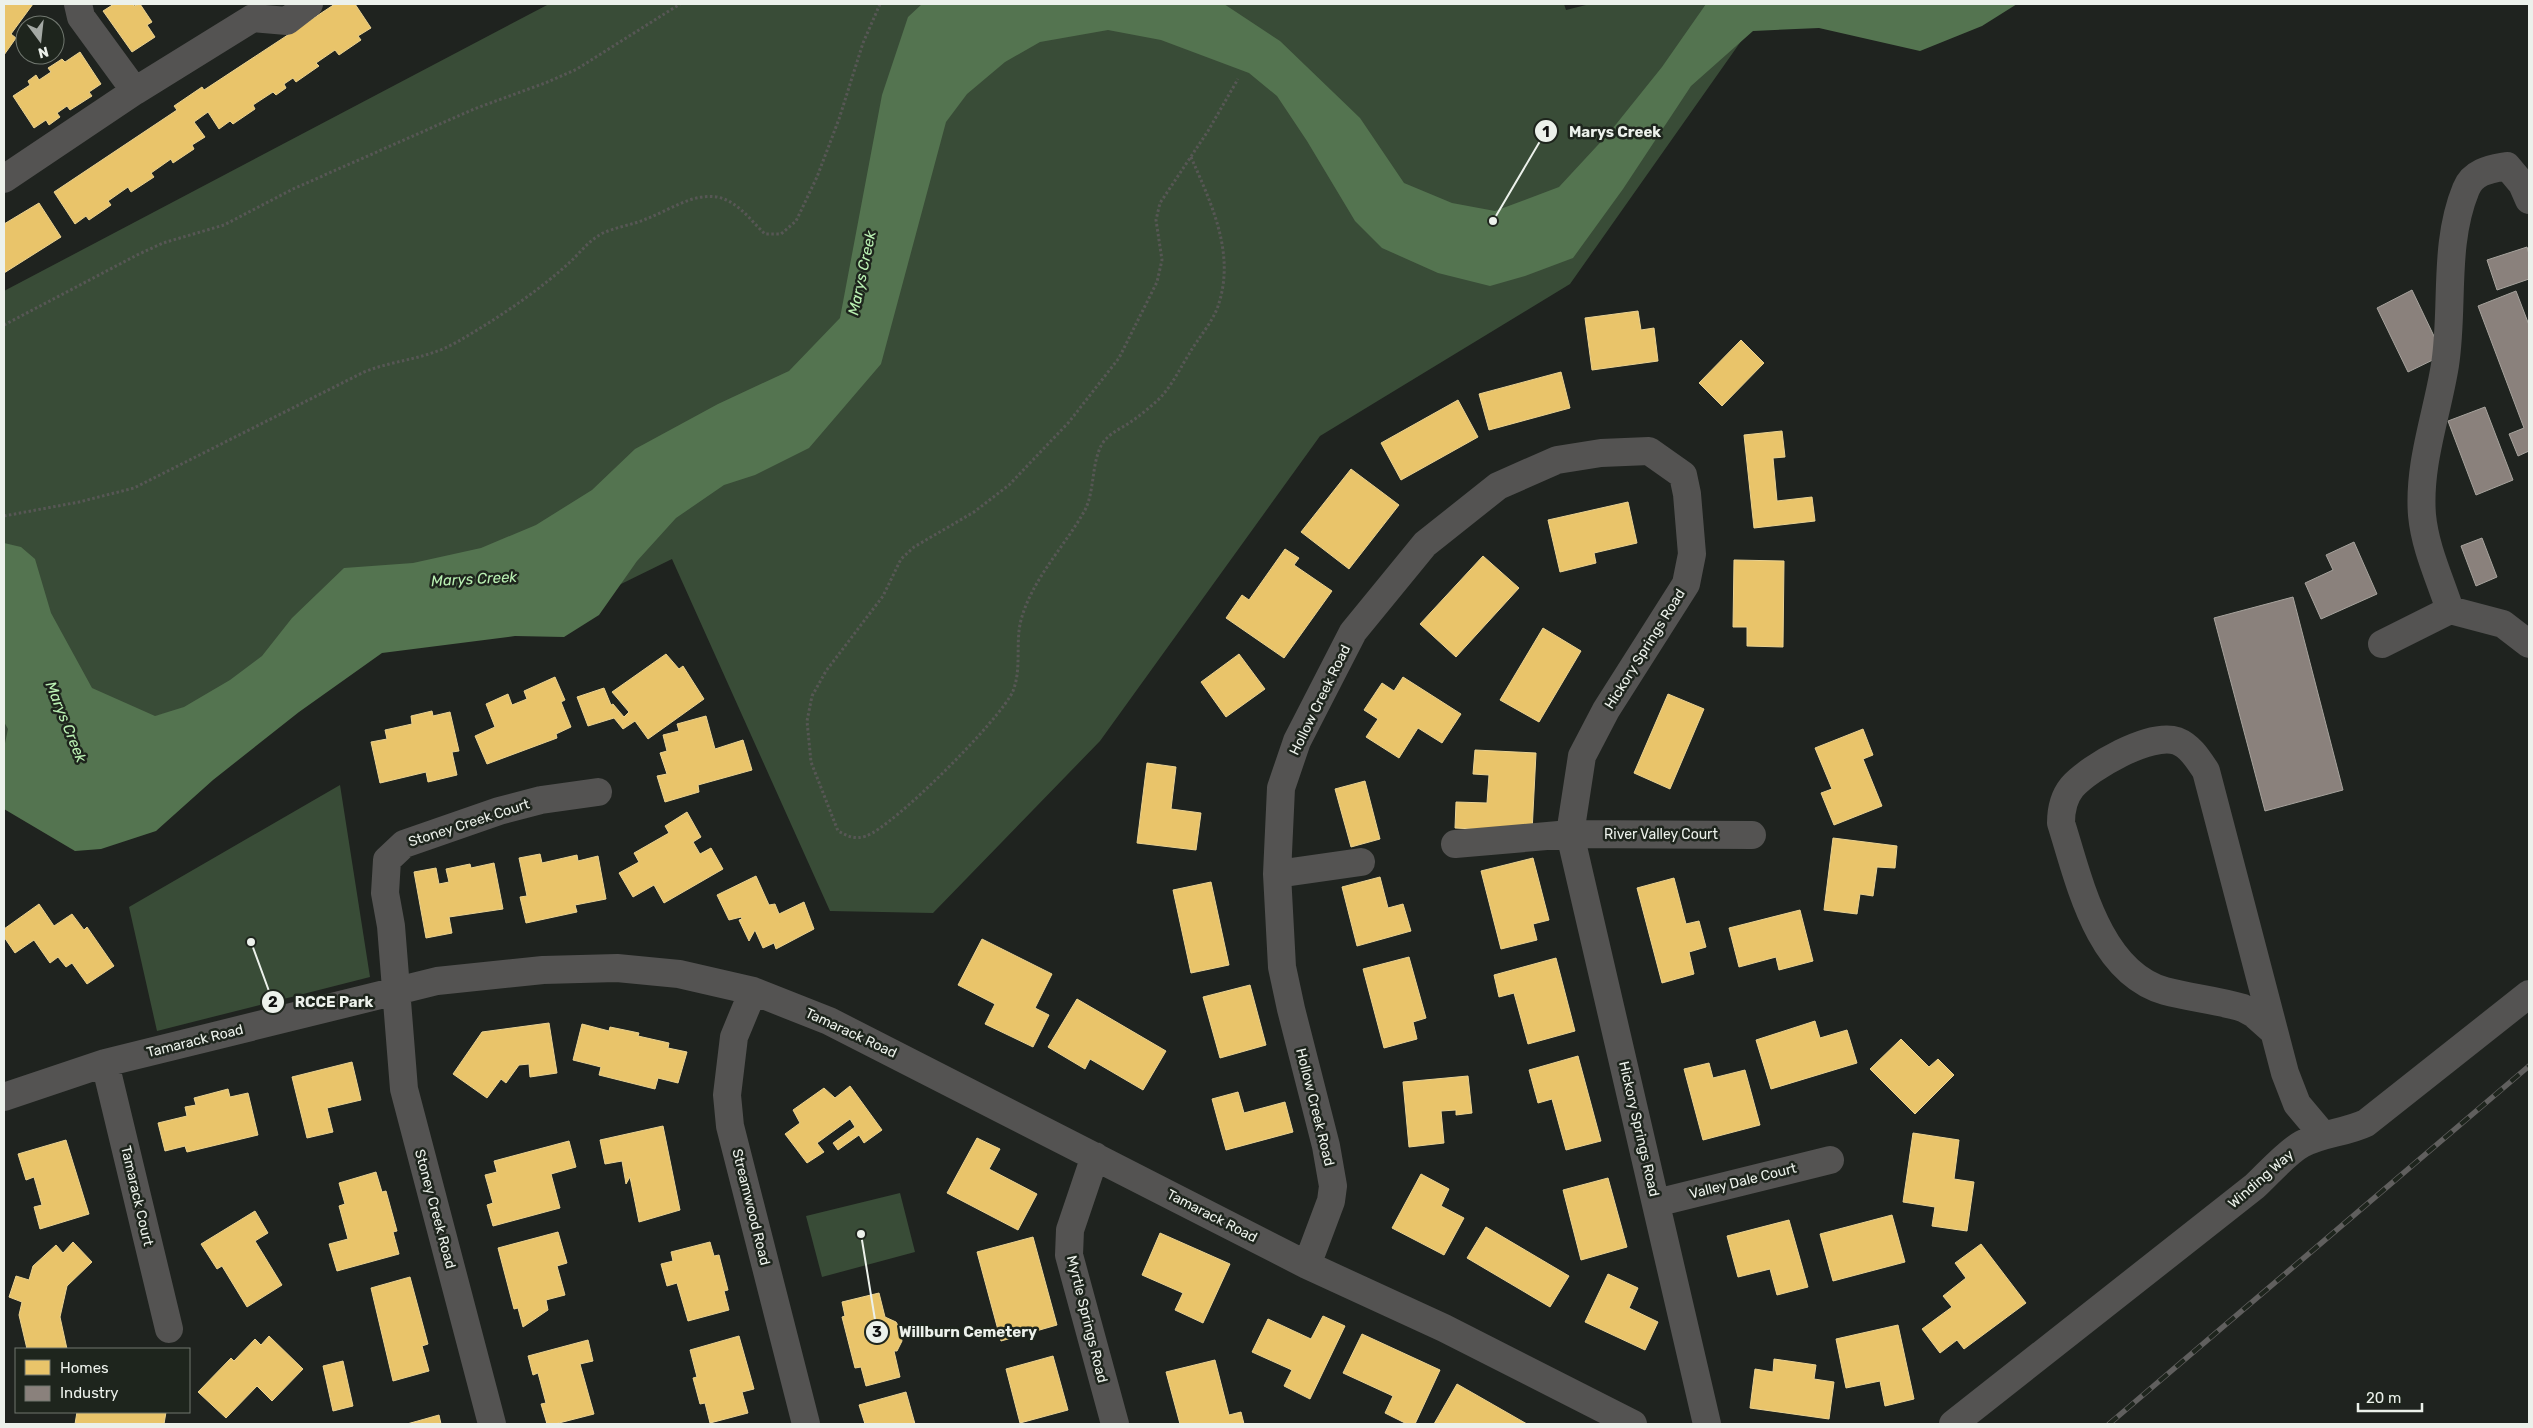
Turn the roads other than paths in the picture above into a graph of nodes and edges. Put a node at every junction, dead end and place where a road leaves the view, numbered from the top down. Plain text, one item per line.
1 (78, 4) edge
2 (309, 4) edge
3 (135, 91) junction
4 (4, 179) edge
5 (2529, 200) edge
6 (1670, 465) joint
7 (2450, 610) junction
8 (2526, 635) edge
9 (2382, 644) dead end
10 (598, 792) dead end
11 (1570, 834) junction
12 (1752, 834) dead end
13 (1455, 844) dead end
14 (1361, 862) dead end
15 (1277, 874) junction
16 (753, 991) junction
17 (394, 992) junction
18 (2529, 994) edge
19 (2272, 1030) junction
20 (105, 1063) junction
21 (4, 1096) edge
22 (2323, 1135) junction
23 (1095, 1156) junction
24 (1830, 1160) dead end
25 (1656, 1203) junction
26 (1307, 1265) junction
27 (169, 1329) dead end
28 (492, 1424) edge
29 (806, 1424) edge
30 (1114, 1424) edge
31 (1633, 1424) edge
32 (1707, 1424) edge
33 (1953, 1424) edge

1 - 3 street
2 - 3 street
3 - 4 street
5 - 7 street
6 - 11 street, Hickory Springs Road
6 - 15 street, Hollow Creek Road
7 - 8 street
7 - 9 street
10 - 17 street, Stoney Creek Court
11 - 12 street, River Valley Court
11 - 13 street
11 - 25 street, Hickory Springs Road
14 - 15 street
15 - 26 street, Hollow Creek Road
16 - 17 street, Tamarack Road
16 - 23 street, Tamarack Road
16 - 29 street, Streamwood Road
17 - 20 street, Tamarack Road
17 - 28 street, Stoney Creek Road
18 - 22 street, Winding Way
19 - 19 street
19 - 22 street
20 - 21 street, Tamarack Road
20 - 27 street, Tamarack Court
22 - 33 street, Winding Way
23 - 26 street, Tamarack Road
23 - 30 street, Myrtle Springs Road
24 - 25 street, Valley Dale Court
25 - 32 street, Hickory Springs Road
26 - 31 street, Tamarack Road

